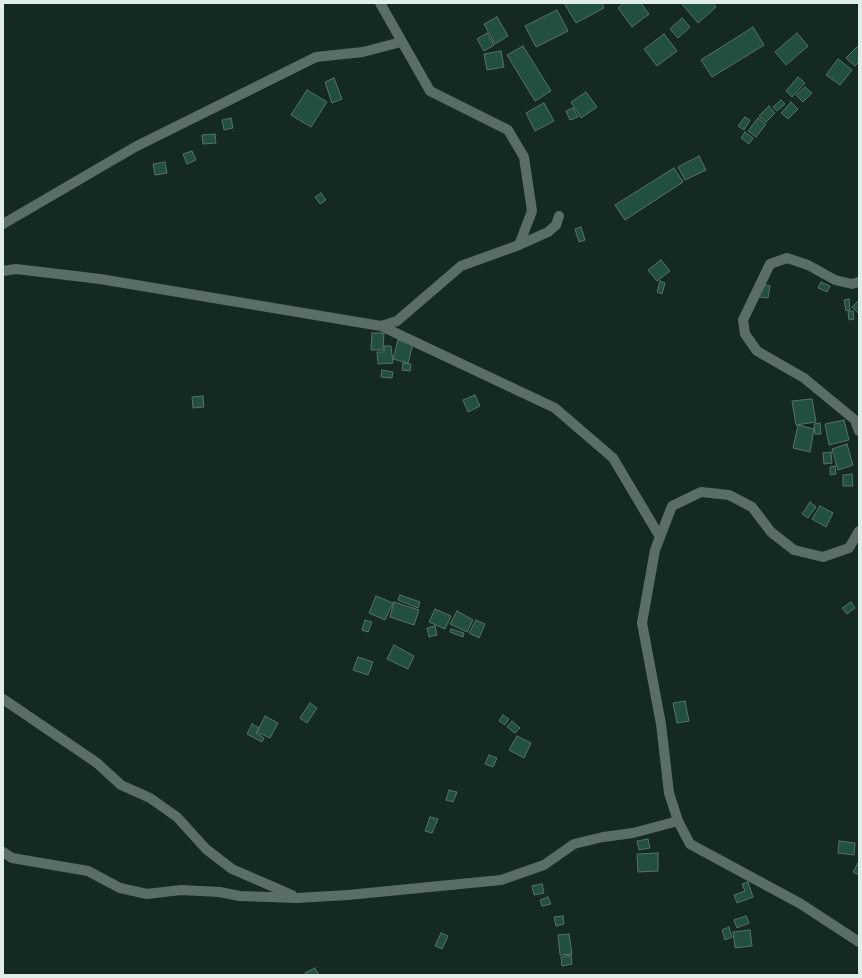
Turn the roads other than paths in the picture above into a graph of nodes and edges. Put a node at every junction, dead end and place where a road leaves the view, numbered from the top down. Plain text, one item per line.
1 (380, 3) edge
2 (401, 42) junction
3 (559, 216) dead end
4 (3, 224) edge
5 (519, 246) junction
6 (3, 271) edge
7 (859, 282) edge
8 (381, 326) junction
9 (859, 431) edge
10 (859, 531) edge
11 (660, 537) junction
12 (3, 699) edge
13 (678, 821) junction
14 (3, 852) edge
15 (297, 898) junction
16 (859, 942) edge

1 - 2 street
2 - 4 street
2 - 5 street
3 - 5 street
5 - 8 street
6 - 8 street
7 - 9 street
8 - 11 street
10 - 11 street
11 - 13 street
12 - 15 street
13 - 15 street
13 - 16 street
14 - 15 street

